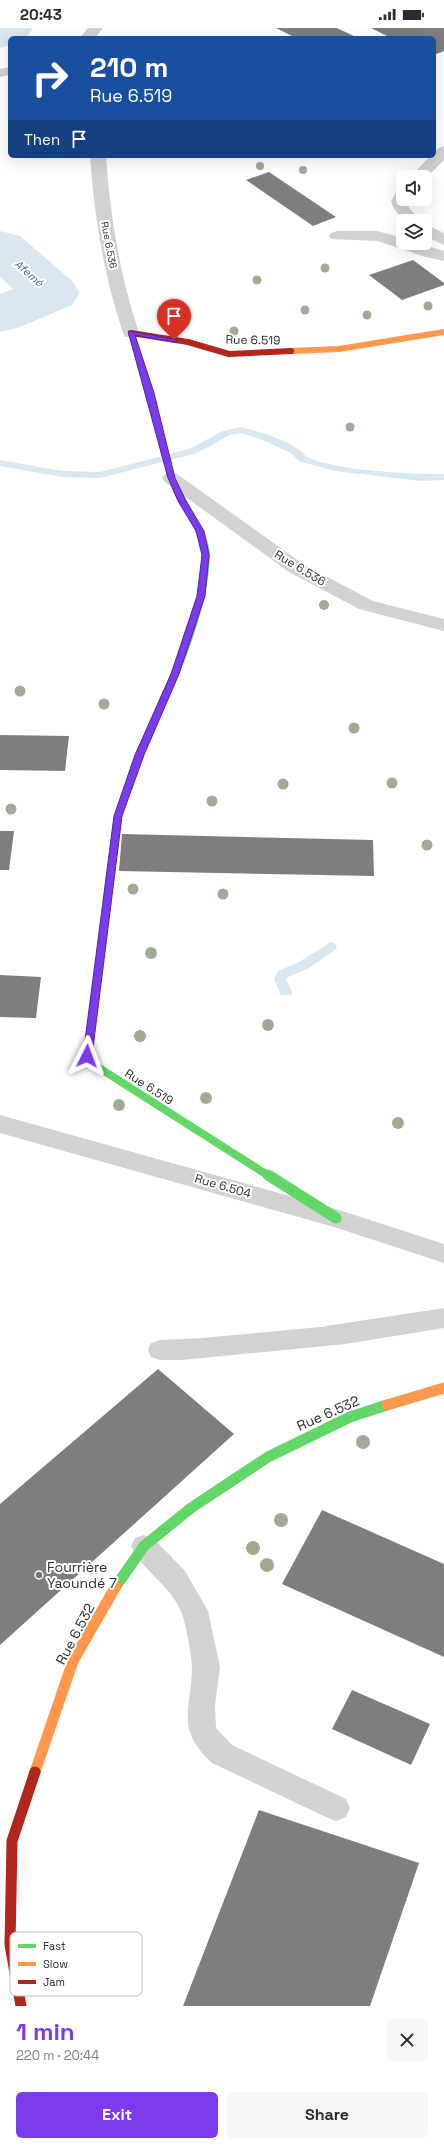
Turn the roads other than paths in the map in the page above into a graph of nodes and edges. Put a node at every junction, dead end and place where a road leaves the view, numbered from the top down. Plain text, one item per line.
1 (96, 28) edge
2 (89, 36) edge
3 (444, 151) edge
4 (98, 158) edge
5 (425, 170) edge
6 (432, 233) edge
7 (337, 236) dead end
8 (444, 240) edge
9 (396, 241) edge
10 (421, 250) edge
11 (444, 256) edge
12 (444, 332) edge
13 (131, 333) junction
14 (171, 478) junction
15 (444, 625) edge
16 (0, 1124) edge
17 (336, 1218) junction
18 (444, 1254) edge
19 (444, 1318) edge
20 (160, 1350) dead end
21 (444, 1388) edge
22 (144, 1546) junction
23 (336, 1808) dead end
24 (10, 1932) edge
25 (19, 1996) edge
26 (21, 2006) edge

1 - 2 street
3 - 5 street
4 - 13 street, Rue 6.536
6 - 8 street
7 - 9 street
10 - 11 street
12 - 13 street, Rue 6.519
13 - 14 street, Rue 6.519
14 - 15 street, Rue 6.536
14 - 17 street, Rue 6.519
16 - 17 street, Rue 6.504
17 - 18 street, Rue 6.504
19 - 20 street
21 - 22 street, Rue 6.532
22 - 23 street
22 - 24 street, Rue 6.532
25 - 26 street, Rue 6.532

